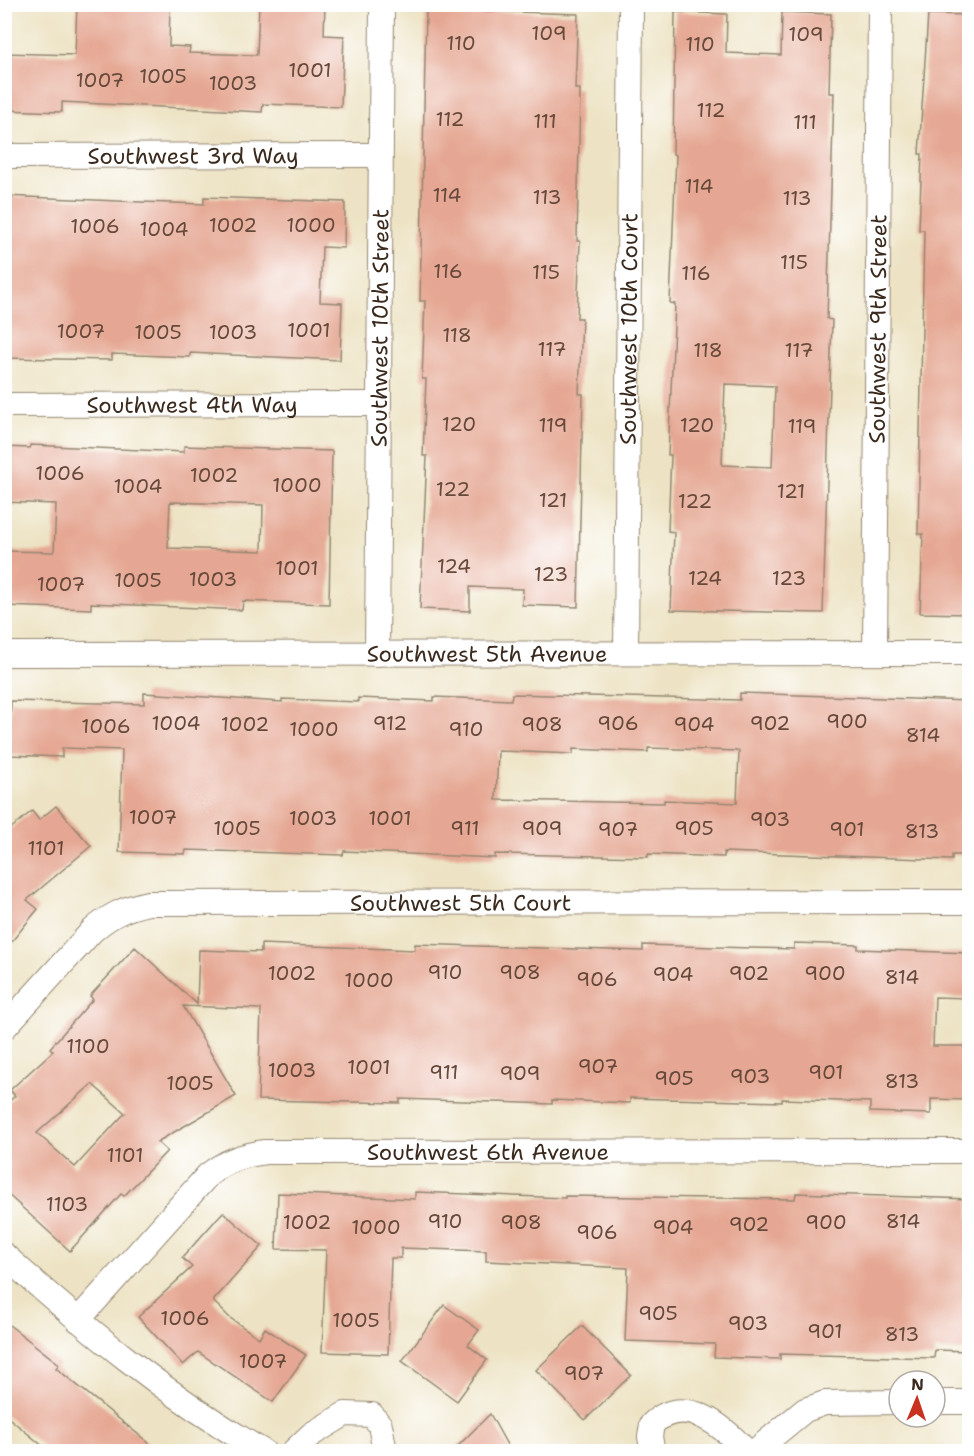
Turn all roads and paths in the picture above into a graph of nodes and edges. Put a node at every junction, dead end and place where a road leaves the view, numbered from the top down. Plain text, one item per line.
1 (382, 4) edge
2 (631, 4) edge
3 (880, 4) edge
4 (381, 155) junction
5 (4, 156) edge
6 (4, 405) edge
7 (379, 405) junction
8 (626, 653) junction
9 (875, 653) junction
10 (969, 653) edge
11 (4, 654) edge
12 (377, 654) junction
13 (969, 902) edge
14 (4, 1028) edge
15 (969, 1151) edge
16 (4, 1255) edge
17 (78, 1320) junction
18 (887, 1402) edge
19 (947, 1402) edge
20 (969, 1402) edge
21 (264, 1452) edge
22 (294, 1452) edge
23 (385, 1452) edge
24 (653, 1452) edge
25 (747, 1452) edge
26 (754, 1452) edge

1 - 4 street, Southwest 10th Street
2 - 8 street, Southwest 10th Court
3 - 9 street, Southwest 9th Street
4 - 5 street, Southwest 3rd Way
4 - 7 street, Southwest 10th Street
6 - 7 street, Southwest 4th Way
7 - 12 street, Southwest 10th Street
8 - 9 street, Southwest 5th Avenue
8 - 12 street, Southwest 5th Avenue
9 - 10 street, Southwest 5th Avenue
11 - 12 street, Southwest 5th Avenue
13 - 14 street, Southwest 5th Court
15 - 17 street, Southwest 6th Avenue
16 - 17 street
17 - 21 street
18 - 26 street
19 - 20 street
22 - 23 street
24 - 25 street

